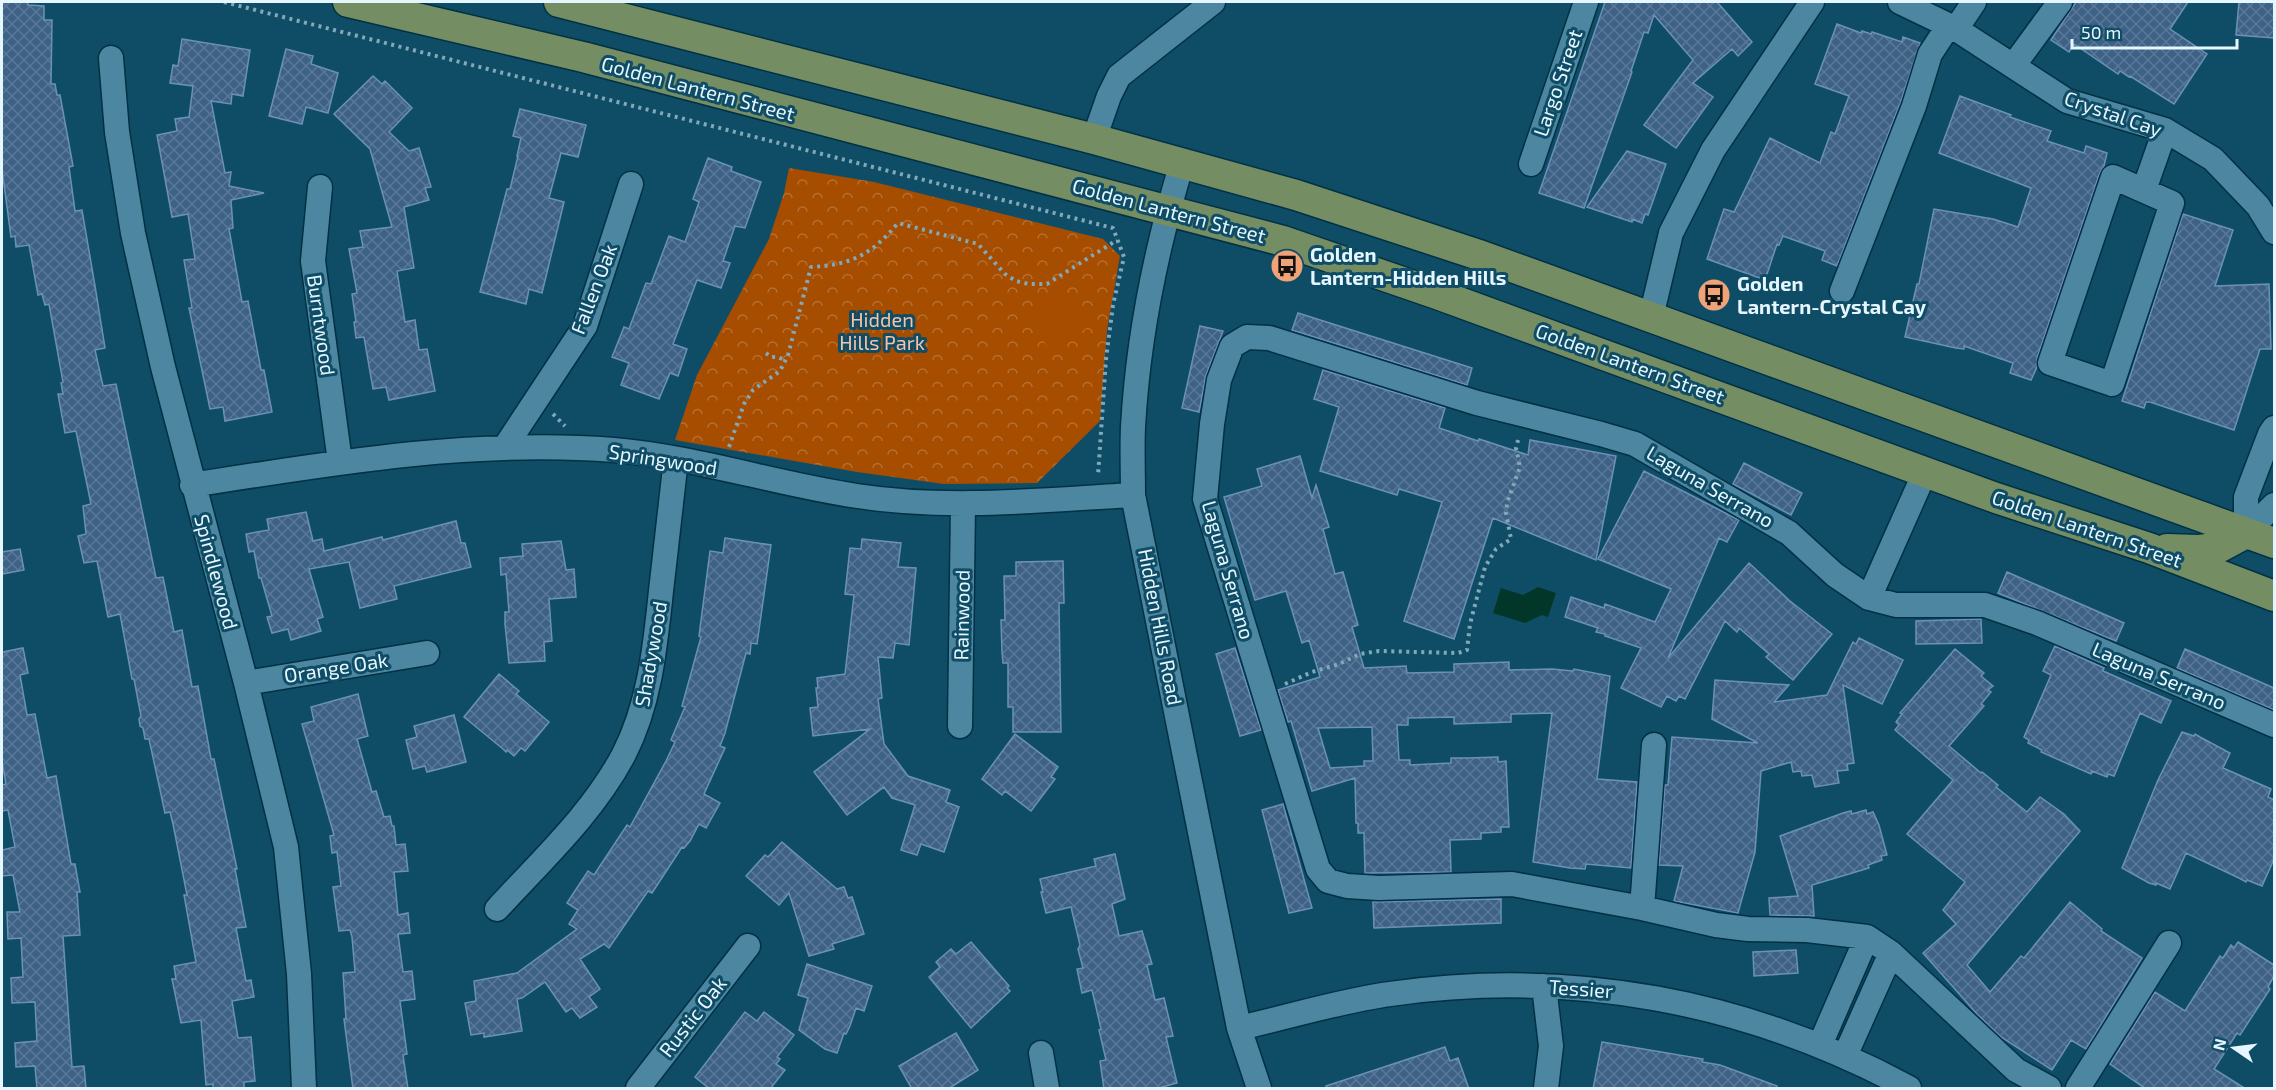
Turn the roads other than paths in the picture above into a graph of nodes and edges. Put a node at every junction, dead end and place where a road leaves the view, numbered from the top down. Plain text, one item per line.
1 (348, 2) edge
2 (559, 2) edge
3 (1213, 2) edge
4 (1586, 2) edge
5 (1900, 2) edge
6 (1974, 2) edge
7 (2060, 2) edge
8 (1807, 4) edge
9 (1953, 27) junction
10 (111, 58) dead end
11 (2013, 66) junction
12 (2165, 130) junction
13 (1094, 140) junction
14 (1182, 163) junction
15 (1531, 164) dead end
16 (631, 184) dead end
17 (321, 187) dead end
18 (2144, 190) junction
19 (2266, 201) edge
20 (1168, 210) junction
21 (2274, 232) edge
22 (1842, 291) dead end
23 (1651, 317) junction
24 (2274, 428) edge
25 (505, 447) junction
26 (676, 459) junction
27 (340, 462) junction
28 (1925, 472) junction
29 (192, 485) junction
30 (1133, 495) junction
31 (963, 505) junction
32 (2274, 505) edge
33 (2246, 533) junction
34 (2274, 543) edge
35 (2150, 548) junction
36 (2274, 565) edge
37 (2274, 596) edge
38 (1869, 598) junction
39 (427, 653) dead end
40 (246, 683) junction
41 (2274, 725) edge
42 (960, 726) dead end
43 (1654, 745) dead end
44 (1642, 908) junction
45 (497, 909) dead end
46 (1868, 936) junction
47 (2169, 943) dead end
48 (748, 946) dead end
49 (1891, 953) junction
50 (1544, 986) junction
51 (1239, 1028) junction
52 (1820, 1045) junction
53 (1041, 1053) dead end
54 (1845, 1056) junction
55 (304, 1089) edge
56 (638, 1089) edge
57 (1047, 1089) edge
58 (1259, 1089) edge
59 (1546, 1089) edge
60 (1909, 1089) edge
61 (2049, 1089) edge
62 (2078, 1089) edge

1 - 20 main road, Golden Lantern Street
2 - 13 main road
3 - 13 street
4 - 15 street, Largo Street
5 - 9 street, Crystal Cay
6 - 9 street
7 - 11 street
8 - 23 street
9 - 11 street, Crystal Cay
9 - 22 street
10 - 29 street, Spindlewood
11 - 12 street, Crystal Cay
12 - 18 street
12 - 19 street, Crystal Cay
13 - 14 main road
14 - 20 street, Hidden Hills Road
14 - 23 main road
16 - 25 street, Fallen Oak
17 - 27 street, Burntwood
18 - 18 street
19 - 21 street, Crystal Cay
20 - 28 main road, Golden Lantern Street
20 - 30 street, Hidden Hills Road
23 - 33 main road
24 - 33 street
25 - 26 street, Springwood
25 - 27 street, Springwood
26 - 31 street, Springwood
26 - 45 street, Shadywood
27 - 29 street, Springwood
28 - 35 main road, Golden Lantern Street
28 - 38 street
29 - 40 street, Spindlewood
30 - 31 street, Springwood
30 - 51 street, Hidden Hills Road
31 - 42 street, Rainwood
32 - 33 street
33 - 34 main road
33 - 35 main road
33 - 36 main road
35 - 37 main road, Golden Lantern Street
38 - 41 street, Laguna Serrano
38 - 44 street, Laguna Serrano
39 - 40 street, Orange Oak
40 - 55 street, Spindlewood
43 - 44 street
44 - 46 street, Laguna Serrano
46 - 49 street
46 - 52 street
47 - 62 street
48 - 56 street, Rustic Oak
49 - 54 street
49 - 61 street
50 - 51 street, Tessier
50 - 52 street, Tessier
50 - 59 street
51 - 58 street, Hidden Hills Road
52 - 54 street, Tessier
53 - 57 street
54 - 60 street, Tessier

